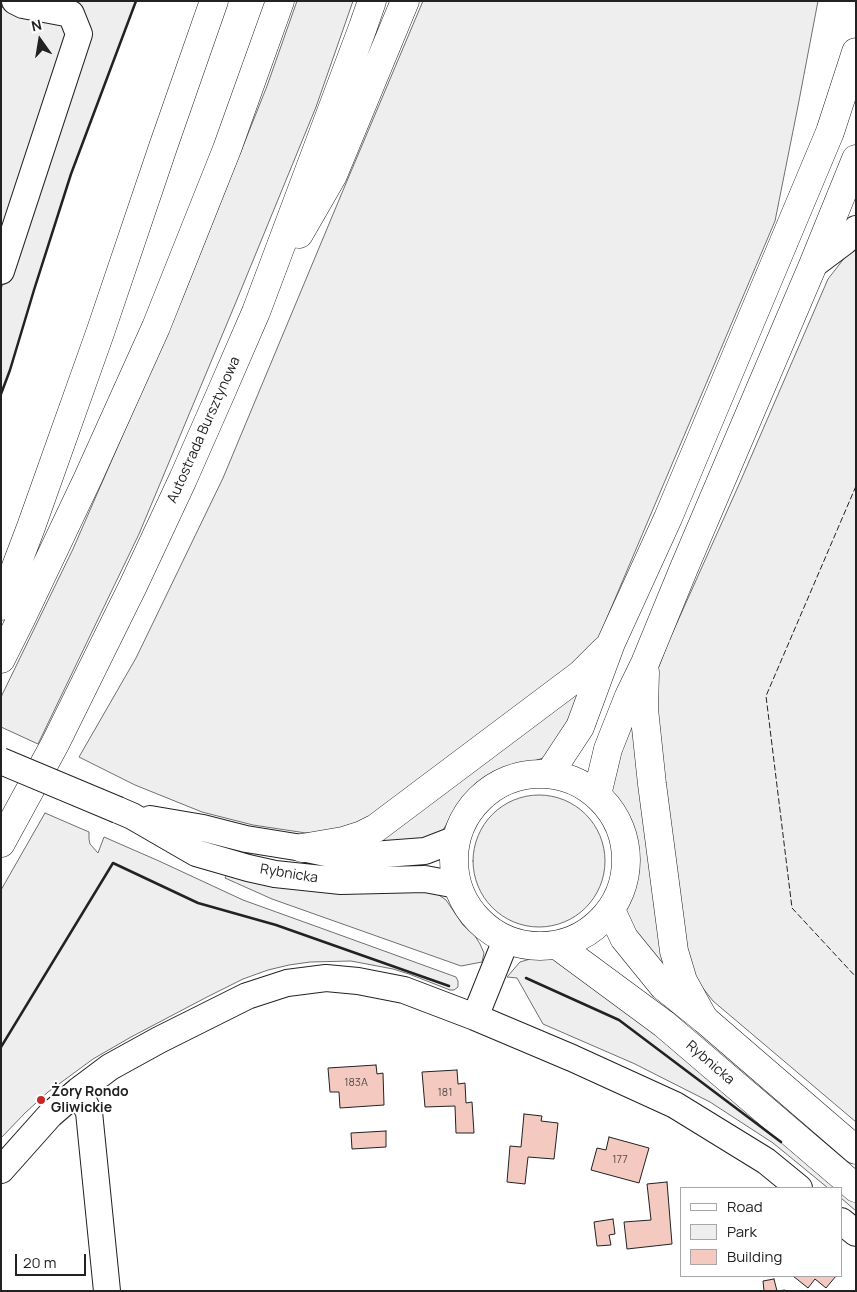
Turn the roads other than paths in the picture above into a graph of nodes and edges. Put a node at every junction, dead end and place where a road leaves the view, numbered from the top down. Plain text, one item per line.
1 (15, 1) edge
2 (214, 1) edge
3 (280, 1) edge
4 (372, 1) edge
5 (405, 1) edge
6 (856, 52) edge
7 (856, 159) edge
8 (856, 230) edge
9 (813, 265) junction
10 (1, 271) edge
11 (256, 312) junction
12 (1, 606) edge
13 (611, 643) junction
14 (1, 659) edge
15 (645, 663) junction
16 (1, 760) edge
17 (549, 774) junction
18 (597, 795) junction
19 (125, 813) junction
20 (456, 839) junction
21 (1, 843) edge
22 (302, 848) junction
23 (457, 885) junction
24 (611, 910) junction
25 (506, 940) junction
26 (558, 945) junction
27 (475, 1017) junction
28 (704, 1019) junction
29 (78, 1091) junction
30 (856, 1150) edge
31 (1, 1170) edge
32 (799, 1187) edge
33 (856, 1188) edge
34 (842, 1222) edge
35 (856, 1233) edge
36 (107, 1291) edge

1 - 10 street
2 - 12 main road
3 - 14 main road
4 - 11 main road, Autostrada Bursztynowa
5 - 11 main road
6 - 13 main road
7 - 9 main road
8 - 9 street
9 - 15 main road
11 - 21 main road, Autostrada Bursztynowa
13 - 17 main road
13 - 22 main road
15 - 18 main road
15 - 28 main road
16 - 19 street, Rybnicka, bridge
17 - 18 main road
17 - 20 main road
18 - 24 main road
19 - 22 street, Rybnicka
19 - 23 street, Rybnicka
20 - 22 street, Rybnicka
20 - 23 main road
23 - 25 main road
24 - 26 main road
24 - 28 main road, Rybnicka
25 - 26 main road
25 - 27 street
26 - 33 main road, Rybnicka
27 - 29 street
27 - 32 street
28 - 30 main road, Rybnicka
29 - 31 street
29 - 36 street
34 - 35 street

